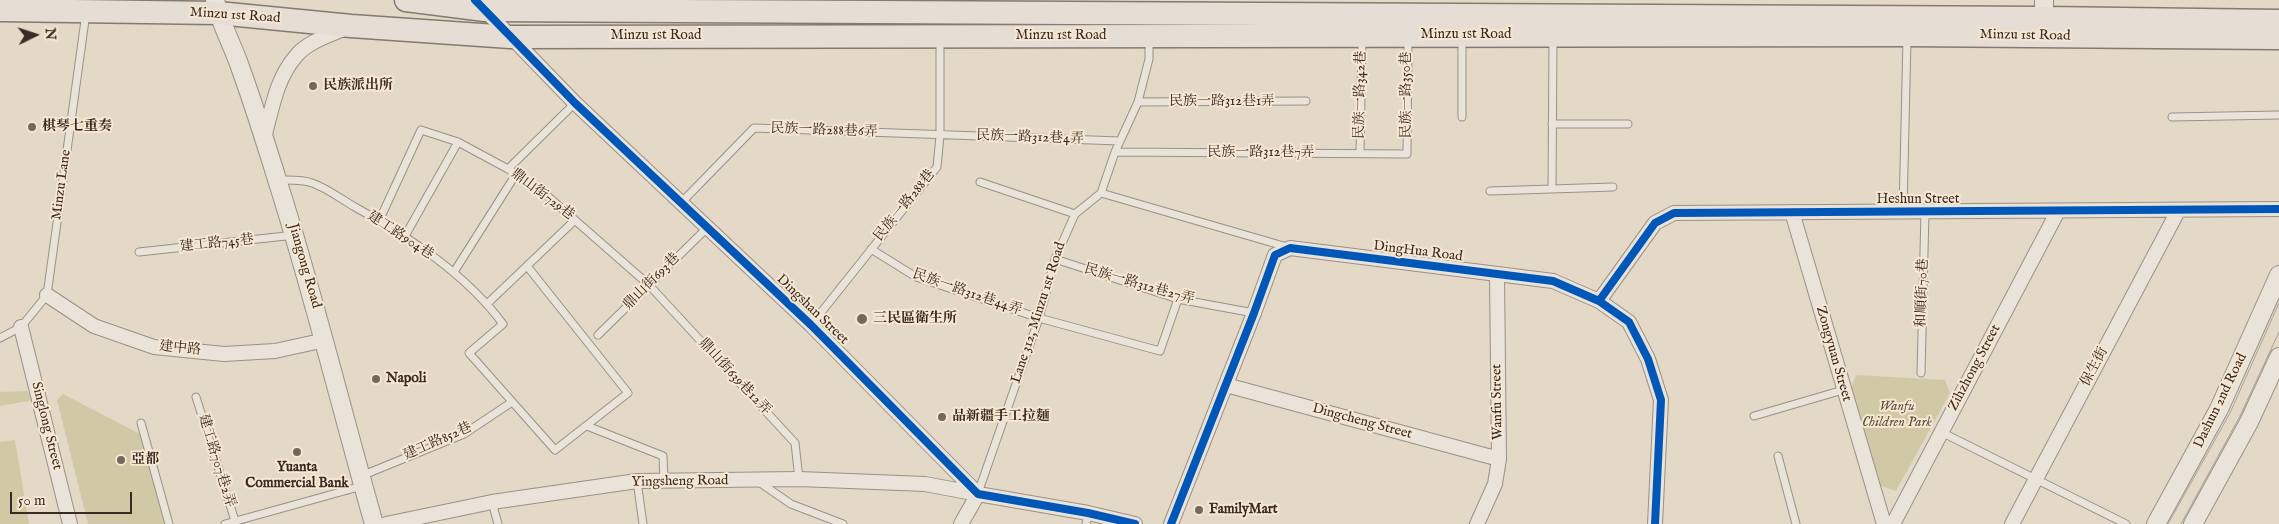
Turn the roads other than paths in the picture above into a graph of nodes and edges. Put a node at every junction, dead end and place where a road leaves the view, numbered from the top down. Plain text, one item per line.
1 (406, 0) edge
2 (212, 4) edge
3 (480, 5) edge
4 (0, 10) edge
5 (86, 11) junction
6 (1771, 18) edge
7 (2044, 18) edge
8 (1149, 21) junction
9 (2279, 21) edge
10 (351, 26) junction
11 (1408, 35) junction
12 (1462, 35) junction
13 (1553, 35) junction
14 (1907, 35) junction
15 (940, 36) junction
16 (1362, 36) junction
17 (510, 37) junction
18 (2279, 38) edge
19 (1138, 102) junction
20 (1306, 102) dead end
21 (575, 103) junction
22 (2279, 115) edge
23 (1462, 117) dead end
24 (2172, 117) dead end
25 (1552, 124) junction
26 (1628, 124) dead end
27 (940, 136) junction
28 (264, 138) junction
29 (1120, 141) junction
30 (458, 142) junction
31 (1115, 152) junction
32 (1360, 153) junction
33 (1407, 154) joint
34 (508, 168) junction
35 (516, 174) junction
36 (278, 180) junction
37 (980, 182) dead end
38 (1613, 187) dead end
39 (1552, 189) junction
40 (1490, 191) dead end
41 (1101, 193) junction
42 (680, 204) junction
43 (2279, 209) edge
44 (2058, 211) junction
45 (2178, 211) junction
46 (1792, 212) junction
47 (1903, 212) junction
48 (1925, 212) junction
49 (1075, 214) junction
50 (575, 220) junction
51 (379, 221) junction
52 (706, 228) junction
53 (295, 235) junction
54 (405, 236) junction
55 (1290, 248) junction
56 (871, 249) junction
57 (138, 252) dead end
58 (1054, 259) junction
59 (527, 266) junction
60 (454, 272) junction
61 (1497, 275) junction
62 (2279, 276) edge
63 (649, 284) junction
64 (47, 295) junction
65 (1178, 299) junction
66 (1599, 301) junction
67 (488, 303) junction
68 (1254, 313) junction
69 (1039, 318) junction
70 (811, 325) junction
71 (21, 327) junction
72 (598, 335) dead end
73 (0, 338) edge
74 (325, 340) junction
75 (2279, 358) edge
76 (1921, 373) dead end
77 (1226, 385) junction
78 (1843, 390) junction
79 (196, 397) dead end
80 (512, 402) junction
81 (1754, 416) dead end
82 (141, 423) dead end
83 (588, 426) junction
84 (1941, 432) junction
85 (1778, 456) dead end
86 (1499, 459) junction
87 (2036, 479) junction
88 (757, 480) junction
89 (799, 480) junction
90 (362, 481) junction
91 (637, 482) junction
92 (664, 482) junction
93 (978, 494) junction
94 (492, 502) junction
95 (1087, 519) edge
96 (235, 523) edge
97 (70, 524) edge
98 (168, 524) edge
99 (225, 524) edge
100 (374, 524) edge
101 (386, 524) edge
102 (498, 524) edge
103 (643, 524) edge
104 (843, 524) edge
105 (962, 524) edge
106 (1134, 524) edge
107 (1171, 524) edge
108 (1477, 524) edge
109 (1655, 524) edge
110 (1796, 524) edge
111 (1884, 524) edge
112 (1893, 524) edge
113 (2012, 524) edge
114 (2126, 524) edge
115 (2156, 524) edge
116 (2193, 524) edge

1 - 3 main road, Minzu 1st Road
2 - 5 main road, Minzu 1st Road
2 - 10 main road, Minzu 1st Road
2 - 28 street, Jiangong Road
3 - 8 main road, Minzu 1st Road
3 - 17 street
4 - 5 main road, Minzu 1st Road
5 - 64 lane, Minzu Lane
6 - 7 main road, Minzu 1st Road
6 - 8 main road, Minzu 1st Road
6 - 13 main road, Minzu 1st Road
6 - 14 main road, Minzu 1st Road
7 - 9 main road, Minzu 1st Road
7 - 14 main road, Minzu 1st Road
7 - 18 main road, Minzu 1st Road
8 - 15 main road, Minzu 1st Road
8 - 16 main road, Minzu 1st Road
8 - 19 lane
10 - 17 main road, Minzu 1st Road
10 - 28 street, Minzu 1st Road
11 - 12 main road, Minzu 1st Road
11 - 16 main road, Minzu 1st Road
11 - 33 lane, 民族一路350巷
12 - 13 main road, Minzu 1st Road
12 - 23 lane
13 - 25 lane
14 - 47 lane
15 - 17 main road, Minzu 1st Road
15 - 27 lane, 民族一路288巷
16 - 32 lane, 民族一路342巷
17 - 21 street, Dingshan Street
19 - 20 lane, 民族一路312巷1弄
19 - 29 lane
21 - 34 lane
21 - 42 street, Dingshan Street
22 - 24 lane
25 - 26 lane
25 - 39 lane
27 - 29 lane, 民族一路312巷4弄
27 - 42 lane, 民族一路288巷6弄
27 - 56 lane, 民族一路288巷
28 - 36 street, Jiangong Road
29 - 31 lane
30 - 34 lane, 鼎山街729巷
30 - 51 lane, 鼎山街729巷
30 - 54 lane
31 - 32 lane, 民族一路312巷7弄
31 - 41 lane
32 - 33 lane, 民族一路312巷7弄
34 - 35 lane, 鼎山街729巷
35 - 50 lane, 鼎山街729巷
35 - 60 lane
36 - 51 lane, 建工路904巷
36 - 53 street, Jiangong Road
37 - 49 lane
38 - 39 lane
39 - 40 lane
41 - 49 lane, Lane 312, Minzu 1st Road
41 - 55 lane
42 - 52 street, Dingshan Street
43 - 45 street, Heshun Street
44 - 45 street, Heshun Street
44 - 48 street, Heshun Street
44 - 84 street, Zihzhong Street
45 - 87 street, 保生街
46 - 47 street, Heshun Street
46 - 66 street, Heshun Street
46 - 78 street, Zongyuan Street
47 - 48 street, Heshun Street
48 - 76 lane, 和順街70巷
49 - 58 lane, Lane 312, Minzu 1st Road
50 - 59 lane
50 - 63 lane, 鼎山街729巷
51 - 54 lane, 建工路904巷
52 - 63 lane, 鼎山街693巷
52 - 70 street, Dingshan Street
53 - 57 lane, 建工路745巷
53 - 74 street, Jiangong Road
54 - 60 lane, 建工路904巷
55 - 61 street, DingHua Road
55 - 68 street
56 - 69 lane, 民族一路312巷44弄
56 - 70 lane, 民族一路288巷
58 - 65 lane, 民族一路312巷27弄
58 - 69 lane, Lane 312, Minzu 1st Road
59 - 67 lane
59 - 83 lane
60 - 67 lane, 建工路904巷
61 - 66 street, DingHua Road
61 - 86 street, Wanfu Street
62 - 115 street, Dashun 2nd Road
63 - 72 lane, 鼎山街693巷
63 - 89 lane, 鼎山街639巷12弄
64 - 71 lane
64 - 74 street, 建中路
65 - 68 lane, 民族一路312巷27弄
65 - 69 lane, 民族一路312巷44弄
66 - 109 street, DingHua Road
67 - 80 lane, 建工路904巷
68 - 77 street
69 - 93 lane, Lane 312, Minzu 1st Road
70 - 93 street, Dingshan Street
71 - 73 lane
71 - 97 street, Singlong Street
74 - 90 street, Jiangong Road
75 - 116 street
77 - 86 street, Dingcheng Street
77 - 107 street
78 - 81 lane
78 - 111 street, Zongyuan Street
79 - 96 lane, 建工路707巷2弄
80 - 83 lane
80 - 90 lane, 建工路852巷
82 - 98 lane
83 - 92 lane
84 - 87 lane
84 - 112 street, Zihzhong Street
85 - 110 lane
86 - 108 street, Wanfu Street
87 - 113 street, 保生街
87 - 114 lane
88 - 89 street, Yingsheng Road
88 - 92 street, Yingsheng Road
88 - 104 lane
89 - 93 street, Yingsheng Road
90 - 96 lane, 建工路852巷
90 - 100 street, Jiangong Road
91 - 92 street, Yingsheng Road
91 - 94 street, Yingsheng Road
91 - 103 lane
93 - 95 street
93 - 105 street
94 - 101 street, Yingsheng Road
94 - 102 lane
95 - 106 street
96 - 99 lane, 建工路852巷

